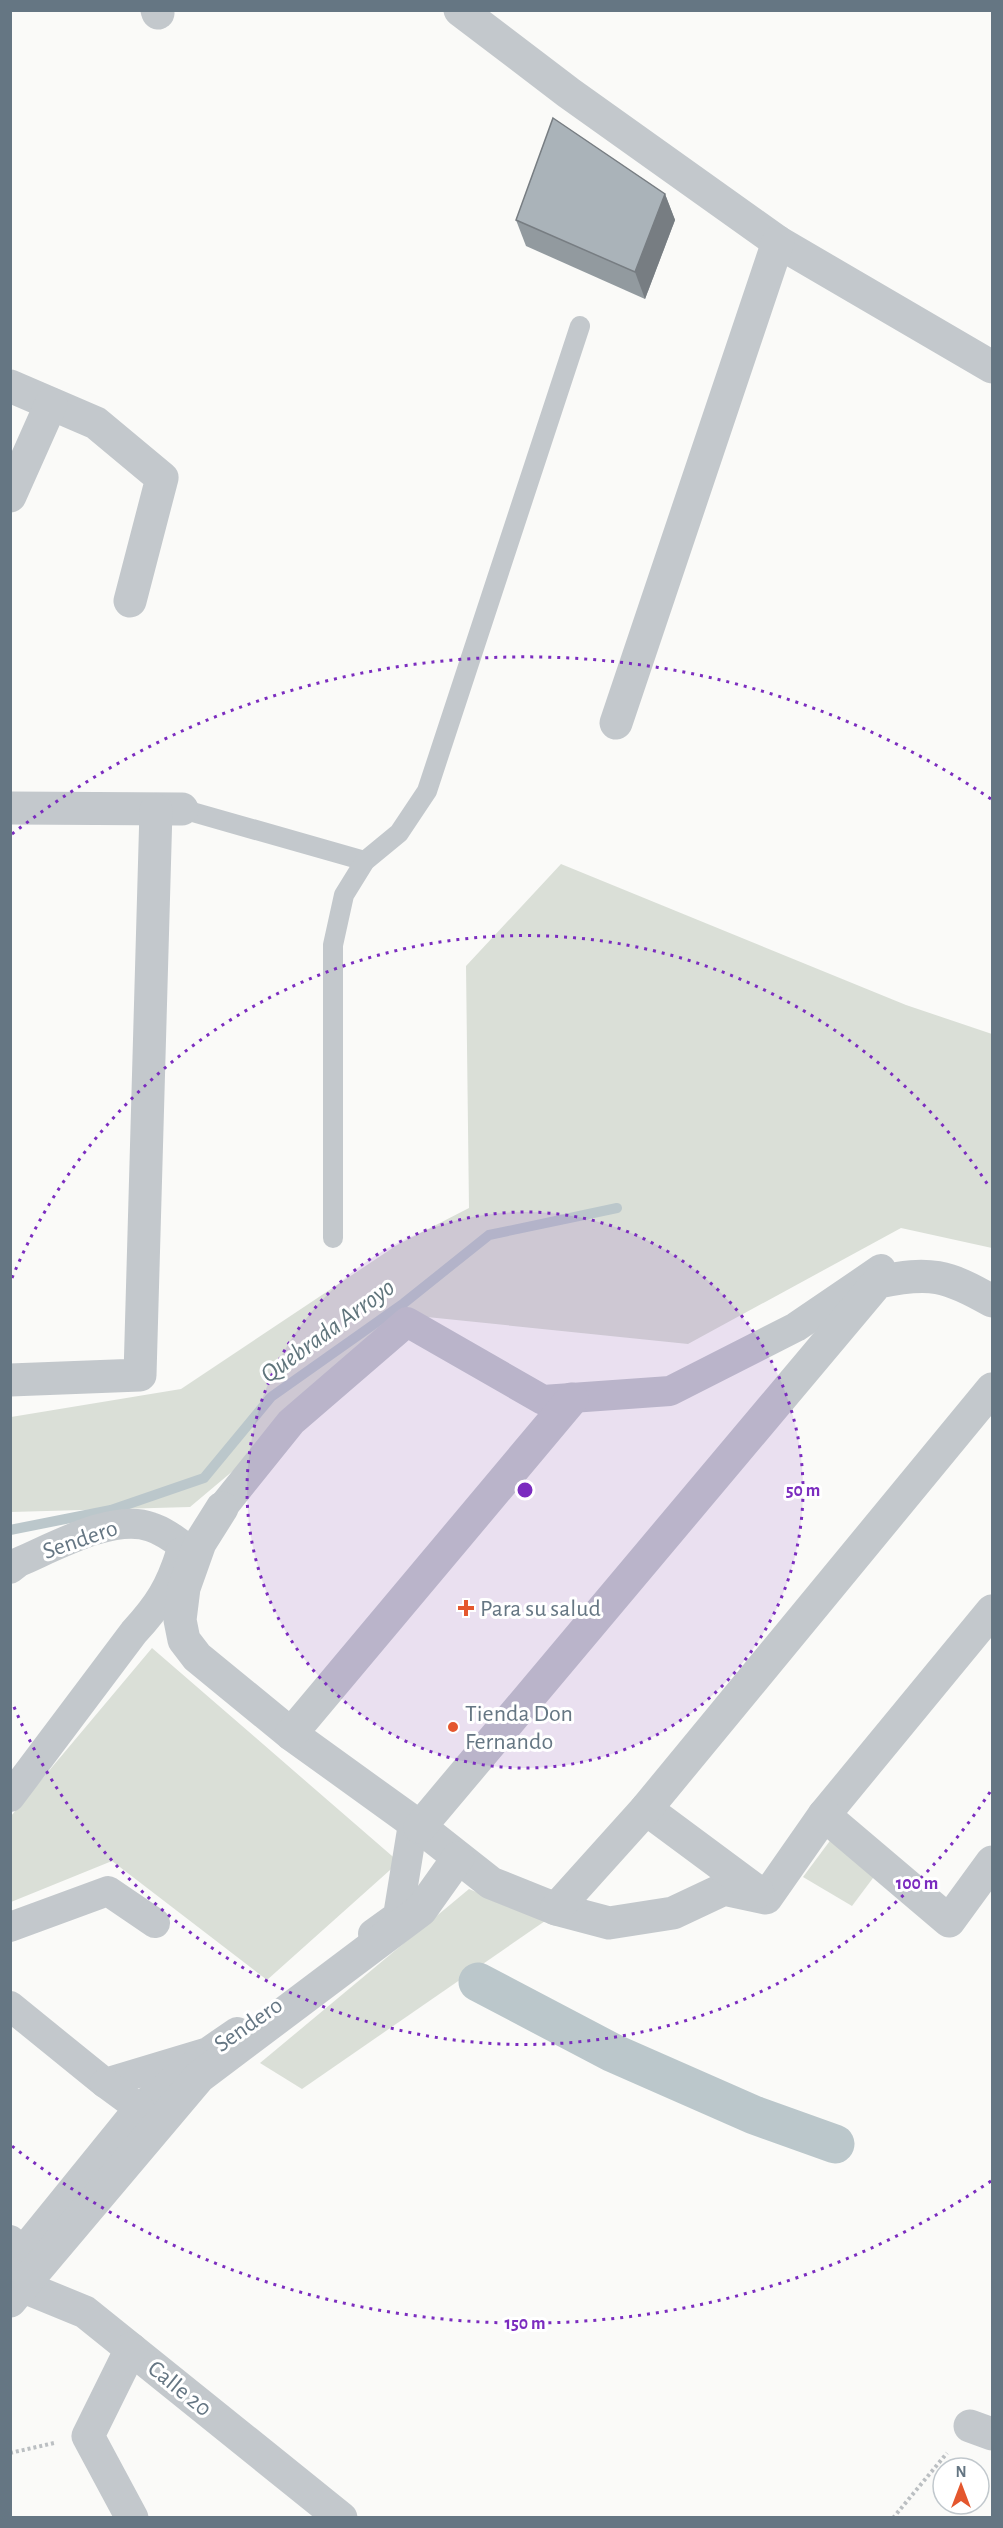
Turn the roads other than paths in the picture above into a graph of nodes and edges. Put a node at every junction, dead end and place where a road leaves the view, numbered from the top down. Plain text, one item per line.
1 (460, 10) edge
2 (778, 242) junction
3 (580, 326) dead end
4 (993, 368) edge
5 (10, 386) edge
6 (51, 404) junction
7 (10, 496) edge
8 (130, 601) dead end
9 (616, 723) dead end
10 (10, 808) edge
11 (169, 810) junction
12 (365, 861) junction
13 (333, 1238) dead end
14 (957, 1281) junction
15 (993, 1301) edge
16 (10, 1380) edge
17 (993, 1389) edge
18 (572, 1399) junction
19 (222, 1508) joint
20 (189, 1550) junction
21 (10, 1569) edge
22 (993, 1611) edge
23 (291, 1734) junction
24 (10, 1797) edge
25 (646, 1809) junction
26 (824, 1815) junction
27 (416, 1826) junction
28 (458, 1858) junction
29 (993, 1862) edge
30 (766, 1898) junction
31 (556, 1908) junction
32 (155, 1923) dead end
33 (10, 1927) edge
34 (10, 2006) edge
35 (208, 2052) junction
36 (105, 2083) junction
37 (139, 2108) junction
38 (10, 2240) edge
39 (15, 2288) edge
40 (131, 2349) junction
41 (132, 2517) edge
42 (341, 2517) edge

1 - 2 street
2 - 4 street
2 - 9 street
3 - 12 lane
5 - 6 street
6 - 7 street
6 - 8 street
10 - 11 street
11 - 12 lane
11 - 16 street
12 - 13 lane
14 - 15 street
14 - 18 street
14 - 27 street
17 - 25 street
18 - 19 street
18 - 23 street
19 - 20 street
20 - 21 street, Sendero
20 - 23 street
20 - 24 street
22 - 26 street
23 - 27 street
25 - 30 street
25 - 31 street
26 - 29 street
26 - 30 street
27 - 28 street
27 - 35 street, Sendero
28 - 31 street
28 - 39 street
30 - 31 street
32 - 33 street
34 - 36 street
35 - 36 street, Sendero
35 - 37 street
36 - 37 street
37 - 38 street
39 - 40 street, Calle 20
40 - 41 street
40 - 42 street, Calle 20

